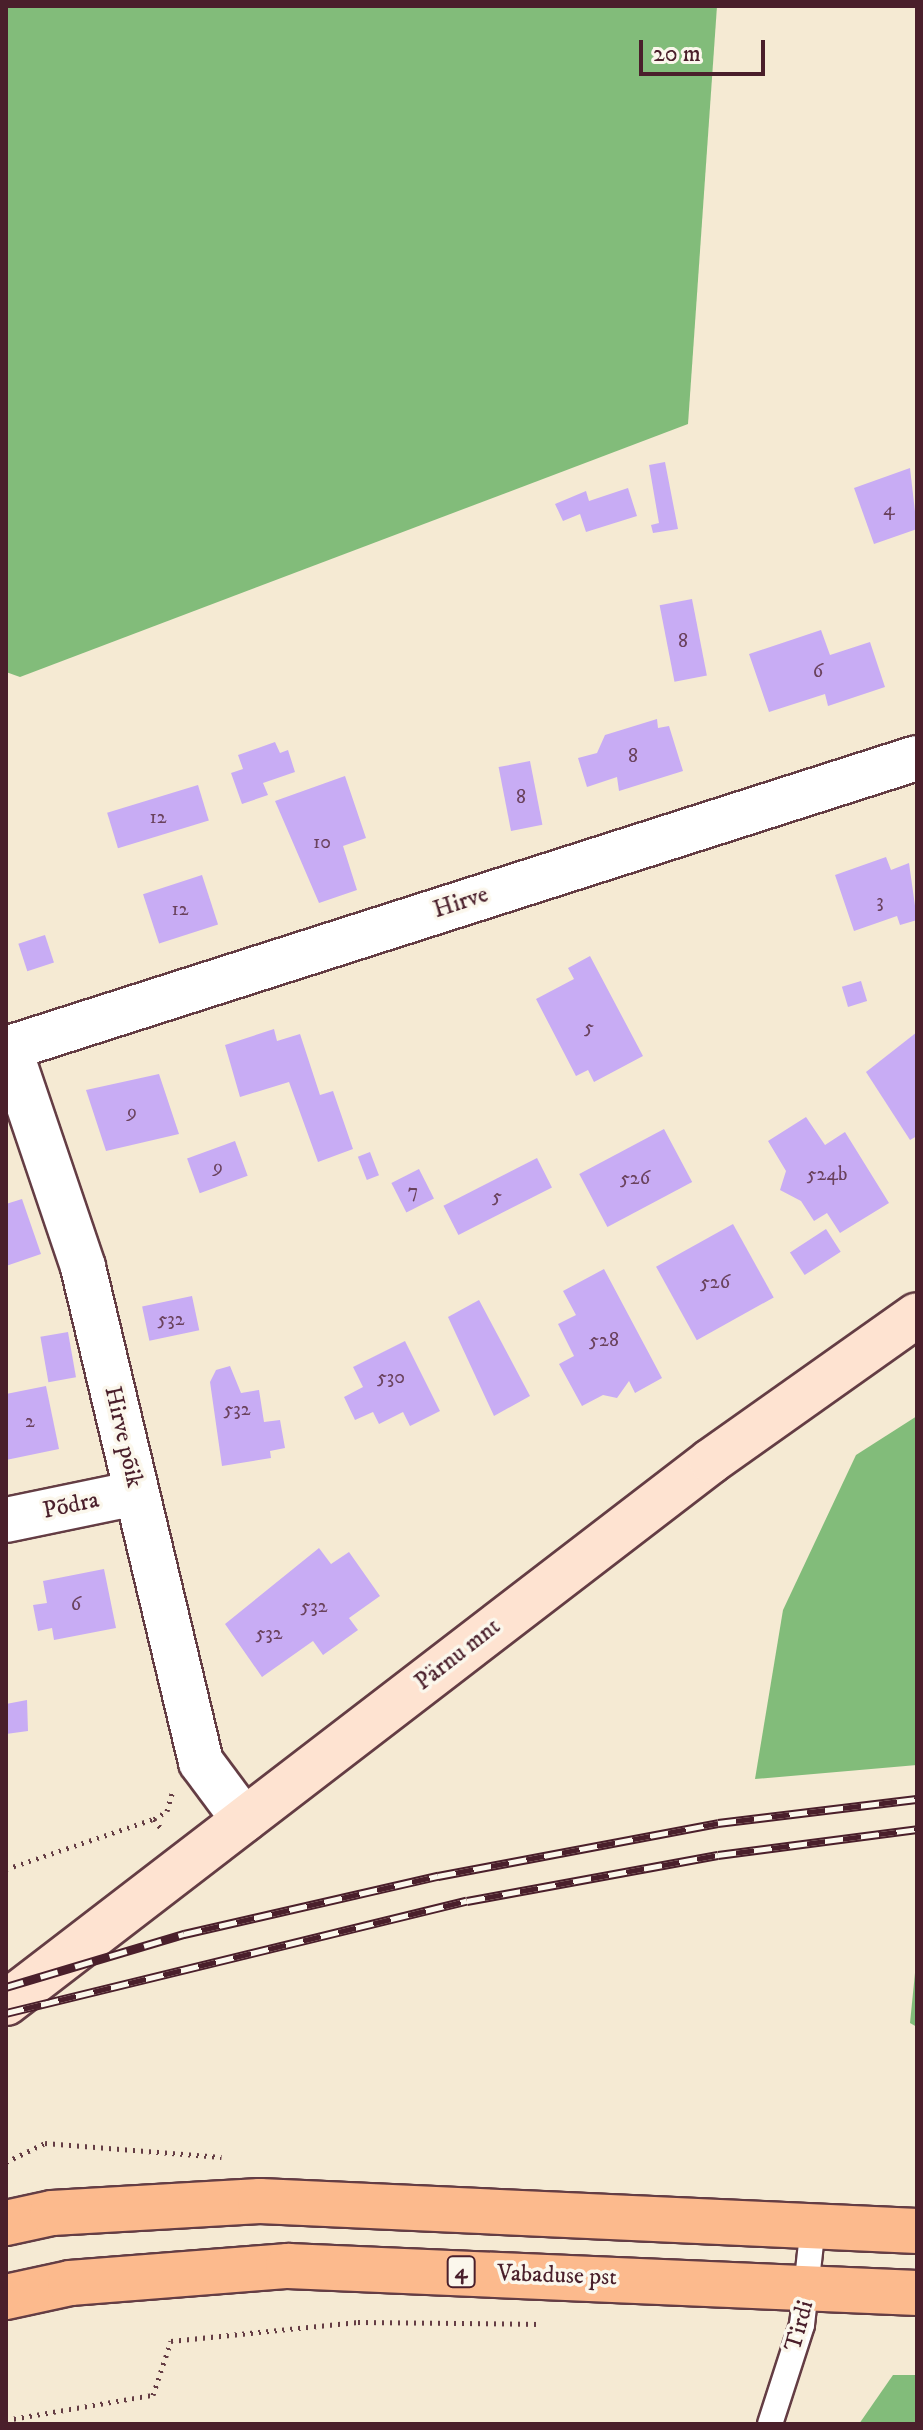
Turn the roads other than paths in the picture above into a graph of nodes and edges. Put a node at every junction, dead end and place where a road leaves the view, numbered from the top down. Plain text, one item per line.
1 (917, 758) edge
2 (8, 1048) edge
3 (917, 1315) edge
4 (136, 1493) junction
5 (6, 1520) edge
6 (244, 1820) junction
7 (6, 2003) edge
8 (6, 2223) edge
9 (813, 2225) junction
10 (917, 2231) edge
11 (810, 2286) junction
12 (917, 2293) edge
13 (6, 2297) edge
14 (770, 2424) edge

1 - 2 street, Hirve
2 - 4 street, Hirve põik
3 - 6 main road, Pärnu mnt
4 - 5 street, Põdra
4 - 6 street, Hirve põik
6 - 7 main road, Pärnu mnt
8 - 9 highway
9 - 10 highway
9 - 11 lane, Tirdi
11 - 12 highway, Vabaduse pst / 4
11 - 13 highway, Vabaduse pst / 4
11 - 14 lane, Tirdi

